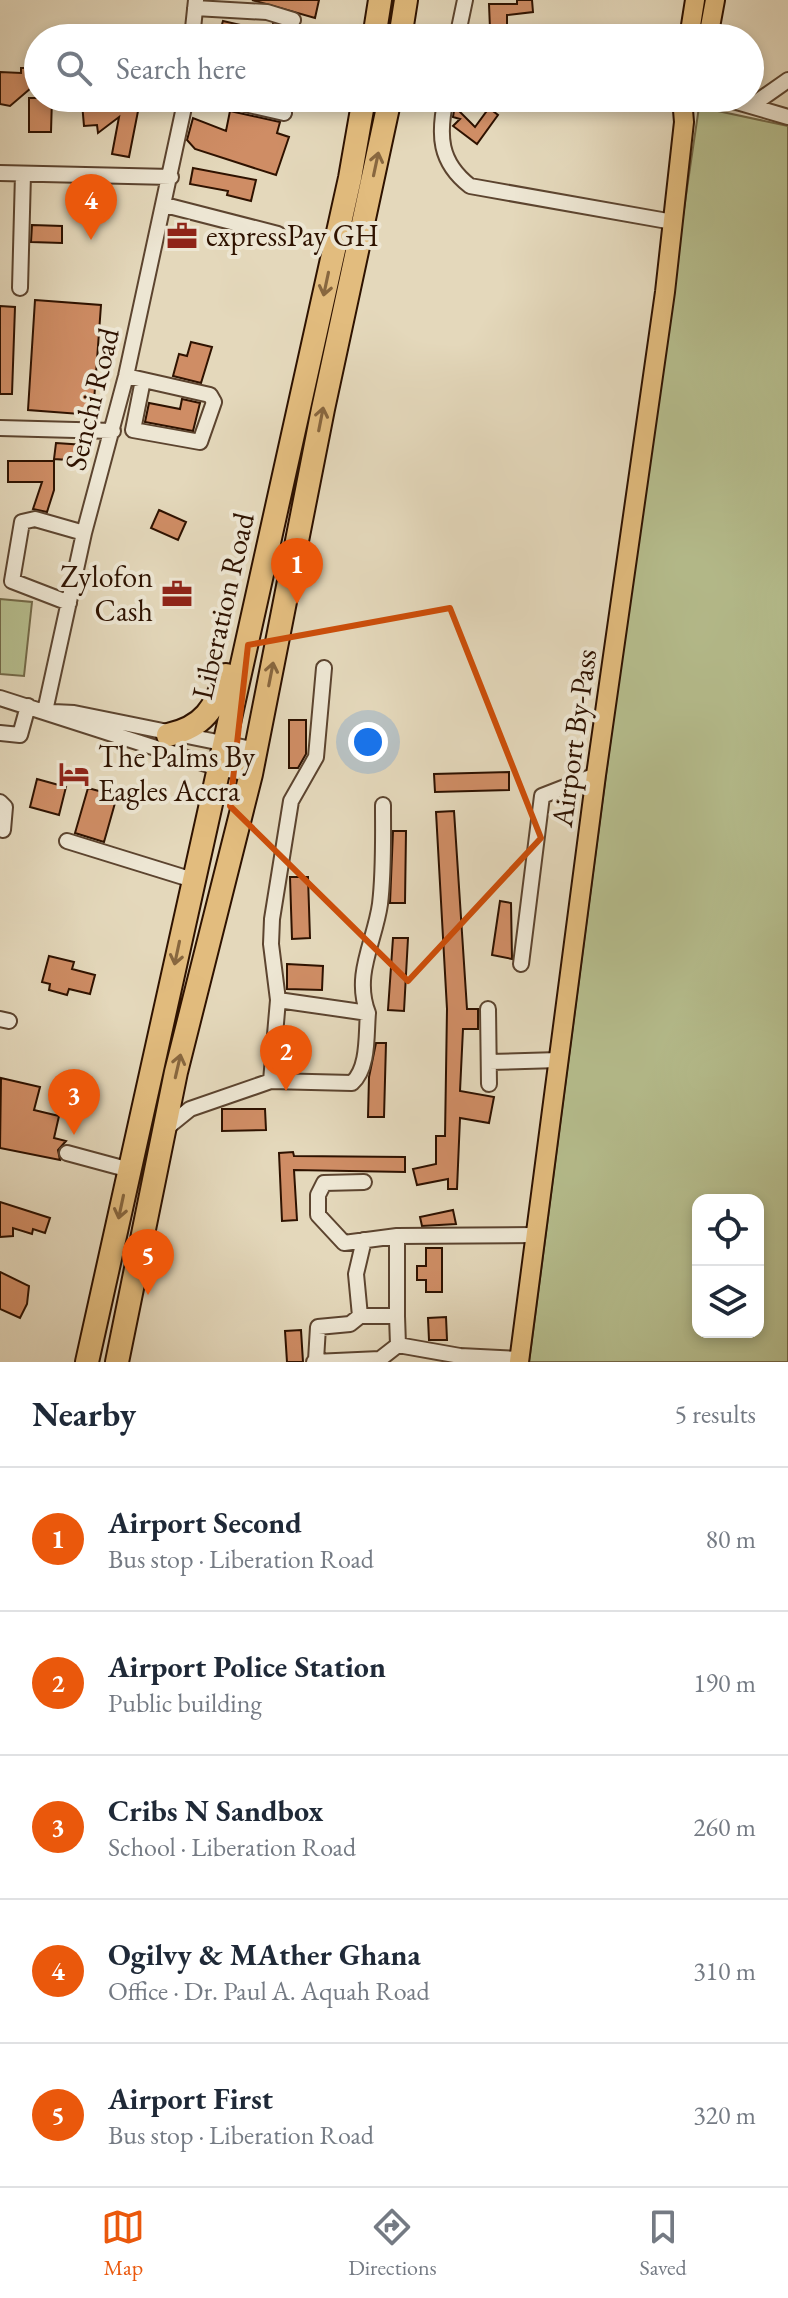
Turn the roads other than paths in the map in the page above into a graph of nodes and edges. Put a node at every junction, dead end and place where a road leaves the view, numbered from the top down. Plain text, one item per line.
1 (380, 0) edge
2 (406, 0) edge
3 (465, 0) edge
4 (695, 0) edge
5 (715, 0) edge
6 (195, 4) edge
7 (293, 20) dead end
8 (193, 24) edge
9 (376, 24) edge
10 (402, 24) edge
11 (460, 24) edge
12 (691, 24) edge
13 (711, 24) edge
14 (788, 80) edge
15 (764, 97) edge
16 (764, 110) edge
17 (183, 112) edge
18 (280, 112) edge
19 (361, 112) edge
20 (387, 112) edge
21 (442, 112) edge
22 (683, 112) edge
23 (689, 112) edge
24 (284, 113) dead end
25 (788, 117) edge
26 (684, 122) junction
27 (0, 173) edge
28 (23, 174) junction
29 (171, 177) junction
30 (165, 205) junction
31 (673, 222) junction
32 (278, 234) dead end
33 (20, 288) dead end
34 (126, 376) junction
35 (143, 380) junction
36 (0, 428) edge
37 (113, 431) junction
38 (84, 533) junction
39 (69, 603) junction
40 (247, 635) junction
41 (324, 668) dead end
42 (0, 698) edge
43 (28, 706) junction
44 (45, 711) junction
45 (0, 733) edge
46 (168, 735) junction
47 (222, 745) junction
48 (256, 750) junction
49 (222, 768) junction
50 (251, 774) junction
51 (596, 775) junction
52 (0, 802) edge
53 (383, 805) dead end
54 (3, 830) dead end
55 (67, 841) dead end
56 (193, 880) junction
57 (204, 961) junction
58 (521, 964) dead end
59 (278, 1000) junction
60 (488, 1009) dead end
61 (368, 1013) junction
62 (559, 1060) junction
63 (489, 1062) junction
64 (271, 1081) junction
65 (489, 1084) dead end
66 (164, 1130) junction
67 (67, 1153) dead end
68 (130, 1170) junction
69 (364, 1182) dead end
70 (536, 1235) junction
71 (397, 1236) junction
72 (364, 1240) junction
73 (360, 1316) junction
74 (397, 1316) junction
75 (95, 1326) junction
76 (398, 1345) junction
77 (519, 1360) edge
78 (315, 1361) edge
79 (87, 1362) edge
80 (95, 1362) edge
81 (117, 1362) edge

1 - 9 highway
2 - 10 highway
3 - 11 street
4 - 12 main road
5 - 13 main road
6 - 7 street
6 - 8 street
14 - 15 street
16 - 25 street
17 - 29 street, Senchi Road
18 - 24 street
19 -> 40 highway, Liberation Road
48 -> 20 highway, Liberation Road
21 - 31 street
22 - 26 main road, Airport By-Pass
23 - 26 main road, Airport By-Pass
26 - 31 main road, Airport By-Pass
27 - 28 street
28 - 29 street
28 - 33 street
29 - 30 street, Senchi Road
30 - 32 street
30 - 34 street, Senchi Road
31 - 51 main road, Airport By-Pass
34 - 35 street
34 - 37 street, Senchi Road
35 - 35 street
36 - 37 street
37 - 38 street, Senchi Road
38 - 39 street, Senchi Road
38 - 39 street
39 - 44 street, Senchi Road
40 - 46 highway
40 - 47 highway, Liberation Road
41 - 59 street
42 - 43 street
43 - 44 street
43 - 45 street
44 - 46 street
44 - 49 street
46 - 47 street
47 - 48 street
47 - 49 highway, Liberation Road
48 - 50 highway, Liberation Road
49 - 50 street
49 - 56 highway, Liberation Road
49 - 57 highway
50 - 57 highway, Liberation Road
51 - 58 street
51 - 62 main road, Airport By-Pass
52 - 54 street
53 - 61 street
55 - 56 street
56 -> 68 highway, Liberation Road
66 -> 57 highway, Liberation Road
59 - 61 street
59 - 64 street
60 - 63 street
61 - 64 street
62 - 63 street
62 - 70 main road, Airport By-Pass
63 - 65 street
64 - 66 street
66 - 81 highway, Liberation Road
67 - 68 street
68 -> 75 highway, Liberation Road
69 - 72 street
70 - 71 street
70 - 77 main road, Airport By-Pass
71 - 72 street
71 - 74 street
72 - 73 street
73 - 74 street
73 - 78 street
74 - 76 street
75 - 79 highway, Liberation Road
75 - 80 highway
76 - 77 street
76 - 78 street

